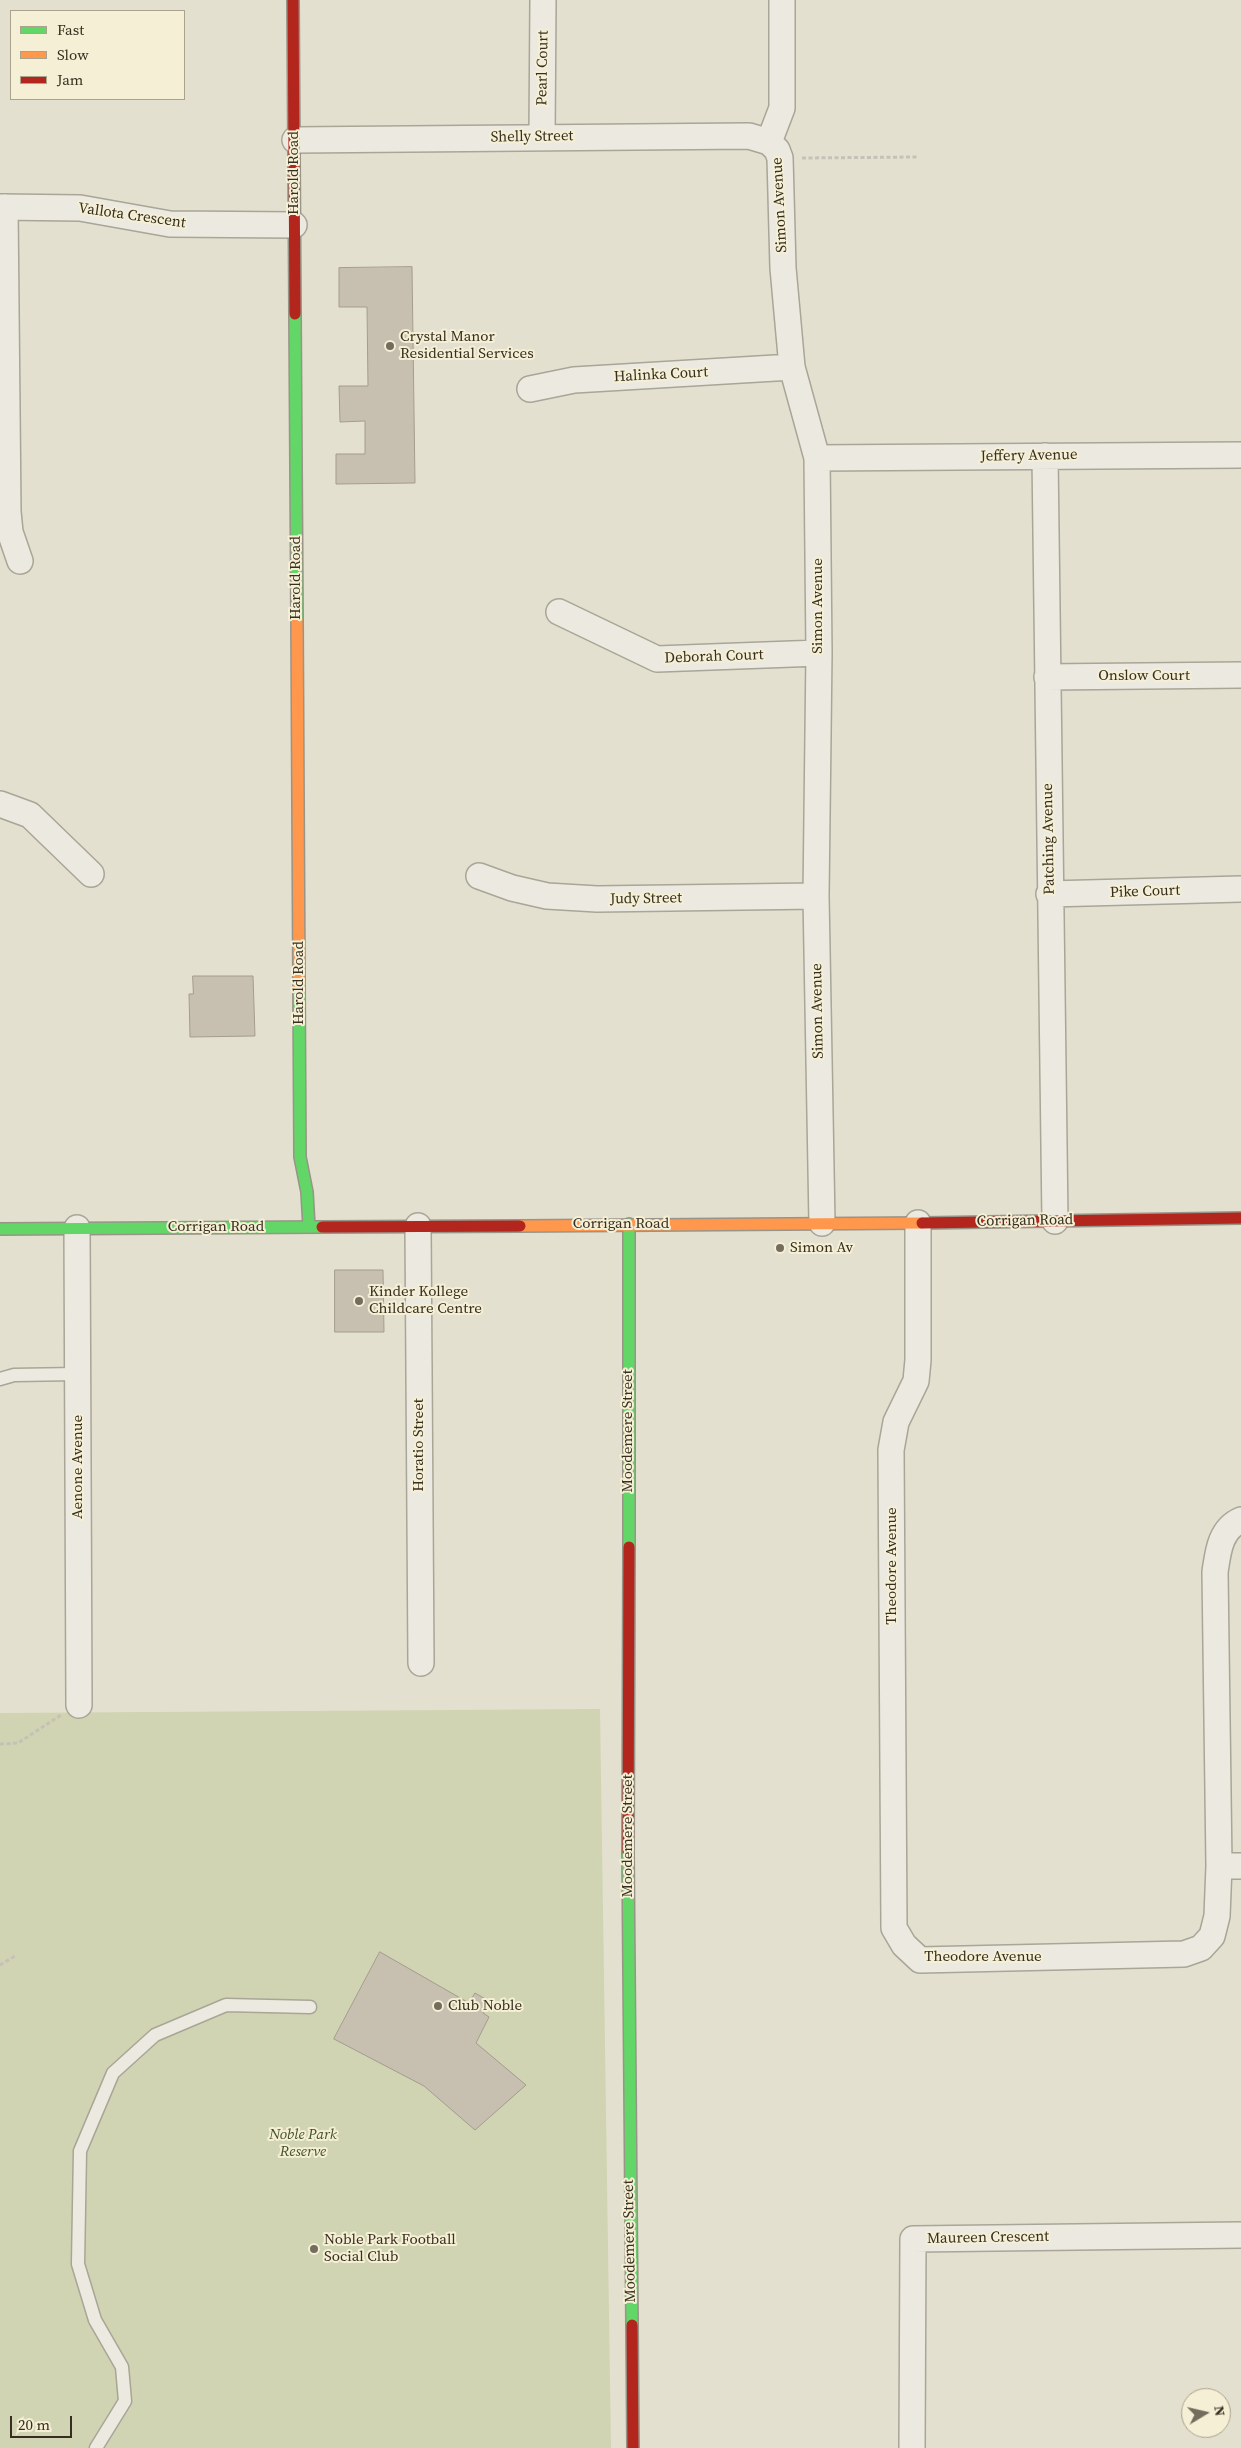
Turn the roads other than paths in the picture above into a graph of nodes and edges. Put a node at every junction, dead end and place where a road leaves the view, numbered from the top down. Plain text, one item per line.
1 (293, 0) edge
2 (543, 0) edge
3 (782, 0) edge
4 (542, 137) junction
5 (294, 140) junction
6 (774, 150) junction
7 (2, 207) edge
8 (294, 225) junction
9 (792, 367) junction
10 (530, 389) dead end
11 (1241, 454) edge
12 (1045, 456) junction
13 (817, 458) junction
14 (20, 561) dead end
15 (560, 612) dead end
16 (819, 653) junction
17 (1241, 675) edge
18 (1047, 677) junction
19 (0, 804) edge
20 (91, 874) dead end
21 (479, 876) dead end
22 (1241, 889) edge
23 (1049, 894) junction
24 (816, 896) junction
25 (300, 1157) junction
26 (294, 1194) dead end
27 (1241, 1218) edge
28 (1054, 1221) junction
29 (822, 1223) junction
30 (918, 1223) junction
31 (629, 1224) junction
32 (418, 1226) junction
33 (309, 1227) junction
34 (77, 1228) junction
35 (0, 1229) edge
36 (77, 1374) junction
37 (0, 1379) edge
38 (1241, 1520) edge
39 (421, 1663) dead end
40 (78, 1705) road end
41 (1230, 1866) edge
42 (310, 2008) dead end
43 (1241, 2235) edge
44 (96, 2448) edge
45 (633, 2448) edge
46 (912, 2448) edge

1 - 5 street, Harold Road
2 - 4 street, Pearl Court
3 - 6 street, Simon Avenue
4 - 5 street, Shelly Street
4 - 6 street, Shelly Street
5 - 8 street, Harold Road
6 - 9 street, Simon Avenue
7 - 8 street, Vallota Crescent
7 - 14 street
8 - 25 street, Harold Road
9 - 10 street, Halinka Court
9 - 13 street, Simon Avenue
11 - 12 street, Jeffery Avenue
12 - 13 street, Jeffery Avenue
12 - 18 street, Patching Avenue
13 - 16 street, Simon Avenue
15 - 16 street, Deborah Court
16 - 24 street, Simon Avenue
17 - 18 street, Onslow Court
18 - 23 street, Patching Avenue
19 - 20 street
21 - 24 street, Judy Street
22 - 23 street, Pike Court
23 - 28 street, Patching Avenue
24 - 29 street, Simon Avenue
25 - 26 street, Harold Road
25 - 33 street, Harold Road
27 - 28 street, Corrigan Road
28 - 30 street, Corrigan Road
29 - 30 street, Corrigan Road
29 - 31 street, Corrigan Road
30 - 41 street, Theodore Avenue
31 - 32 street, Corrigan Road
31 - 45 street, Moodemere Street
32 - 33 street, Corrigan Road
32 - 39 street, Horatio Street
33 - 34 street, Corrigan Road
34 - 35 street, Corrigan Road
34 - 36 street, Aenone Avenue
36 - 37 lane
36 - 40 street, Aenone Avenue
38 - 41 street, Theodore Avenue
42 - 44 lane
43 - 46 street, Maureen Crescent

